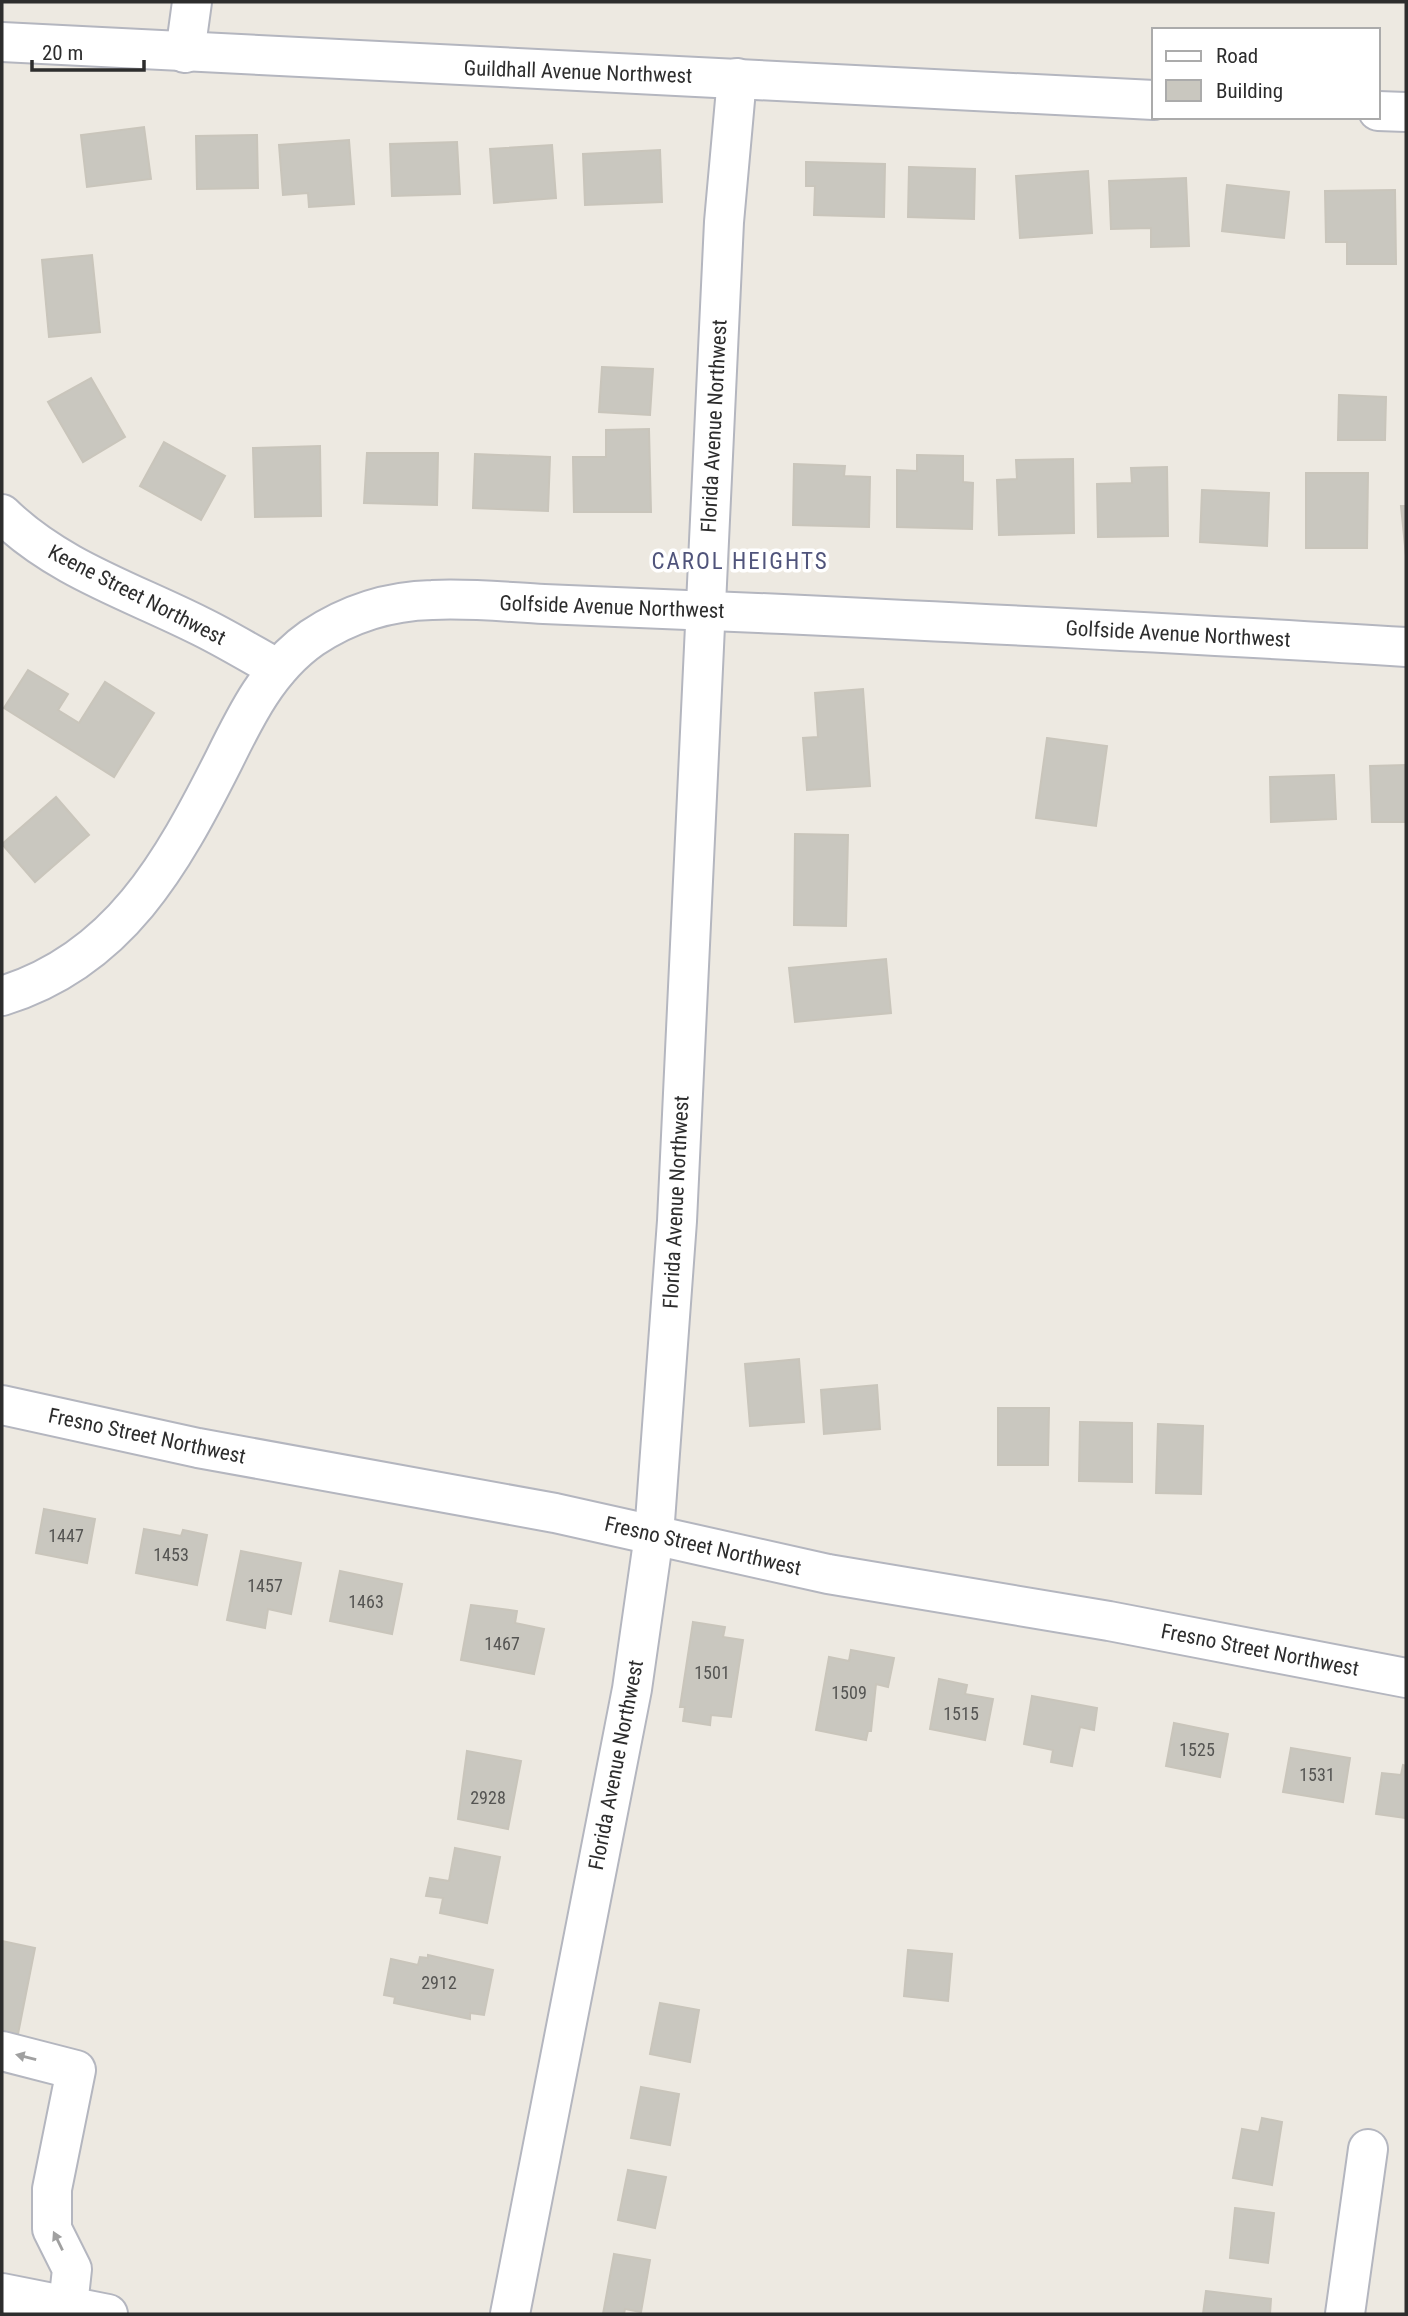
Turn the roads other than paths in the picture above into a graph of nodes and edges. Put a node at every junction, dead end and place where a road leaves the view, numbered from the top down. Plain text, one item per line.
1 (192, 2) edge
2 (2, 42) edge
3 (186, 53) junction
4 (737, 78) junction
5 (1152, 100) edge
6 (1380, 111) edge
7 (1406, 112) edge
8 (2, 514) edge
9 (705, 610) junction
10 (1406, 647) edge
11 (278, 669) junction
12 (2, 996) edge
13 (2, 1405) edge
14 (654, 1535) junction
15 (1406, 1678) edge
16 (2, 2052) edge
17 (1368, 2148) dead end
18 (2, 2293) edge
19 (68, 2306) junction
20 (107, 2314) edge
21 (510, 2314) edge
22 (1345, 2314) edge

1 - 3 street
2 - 3 street, Guildhall Avenue Northwest
3 - 4 street, Guildhall Avenue Northwest
4 - 5 street, Guildhall Avenue Northwest
4 - 9 street, Florida Avenue Northwest
6 - 7 street
8 - 11 street, Keene Street Northwest
9 - 10 street, Golfside Avenue Northwest
9 - 11 street, Golfside Avenue Northwest
9 - 14 street, Florida Avenue Northwest
11 - 12 street, Golfside Avenue Northwest
13 - 14 street, Fresno Street Northwest
14 - 15 street, Fresno Street Northwest
14 - 21 street, Florida Avenue Northwest
19 -> 16 street
17 - 22 street
18 - 19 street
19 - 20 street

